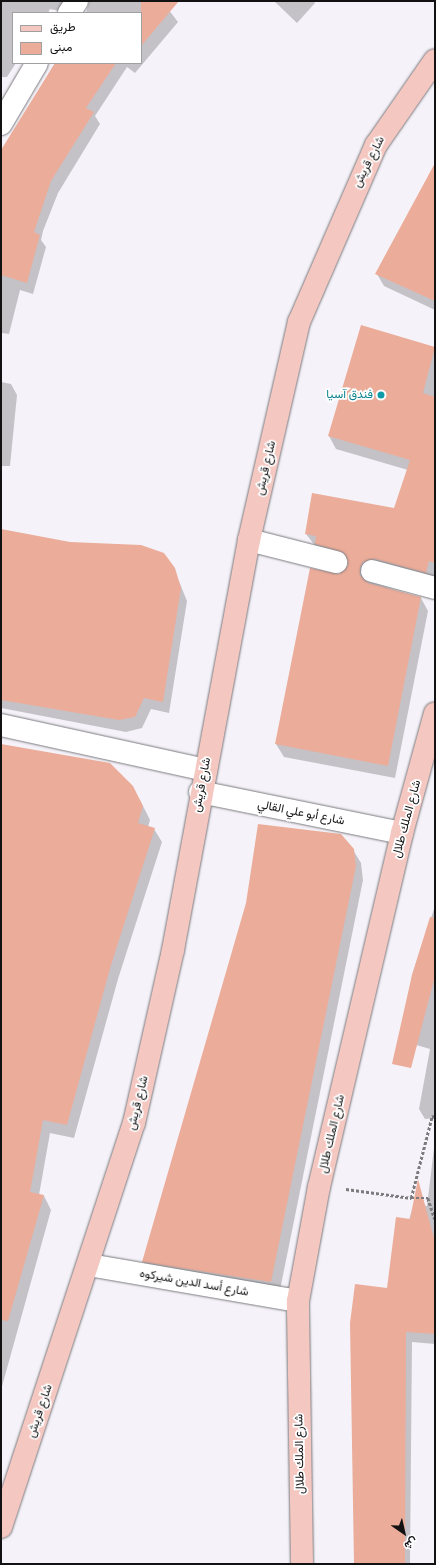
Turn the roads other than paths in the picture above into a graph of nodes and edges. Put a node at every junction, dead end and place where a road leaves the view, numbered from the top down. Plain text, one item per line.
1 (77, 1) edge
2 (70, 12) edge
3 (435, 60) edge
4 (36, 64) edge
5 (1, 124) edge
6 (249, 540) junction
7 (336, 562) dead end
8 (372, 571) dead end
9 (435, 588) edge
10 (435, 713) edge
11 (1, 725) edge
12 (205, 770) junction
13 (200, 792) junction
14 (402, 833) junction
15 (89, 1265) junction
16 (298, 1301) junction
17 (1, 1527) edge
18 (302, 1564) edge

1 - 2 street
3 - 6 main road, شارع قريش
4 - 5 street
6 - 7 street
6 - 12 main road, شارع قريش
8 - 9 street
10 - 14 main road, شارع الملك طلال
11 - 12 street
12 - 13 main road, شارع قريش
13 - 14 street, شارع أبو علي القالي
13 - 15 main road, شارع قريش
14 - 16 main road, شارع الملك طلال
15 - 16 street, شارع أسد الدين شيركوه
15 - 17 main road, شارع قريش
16 - 18 main road, شارع الملك طلال

